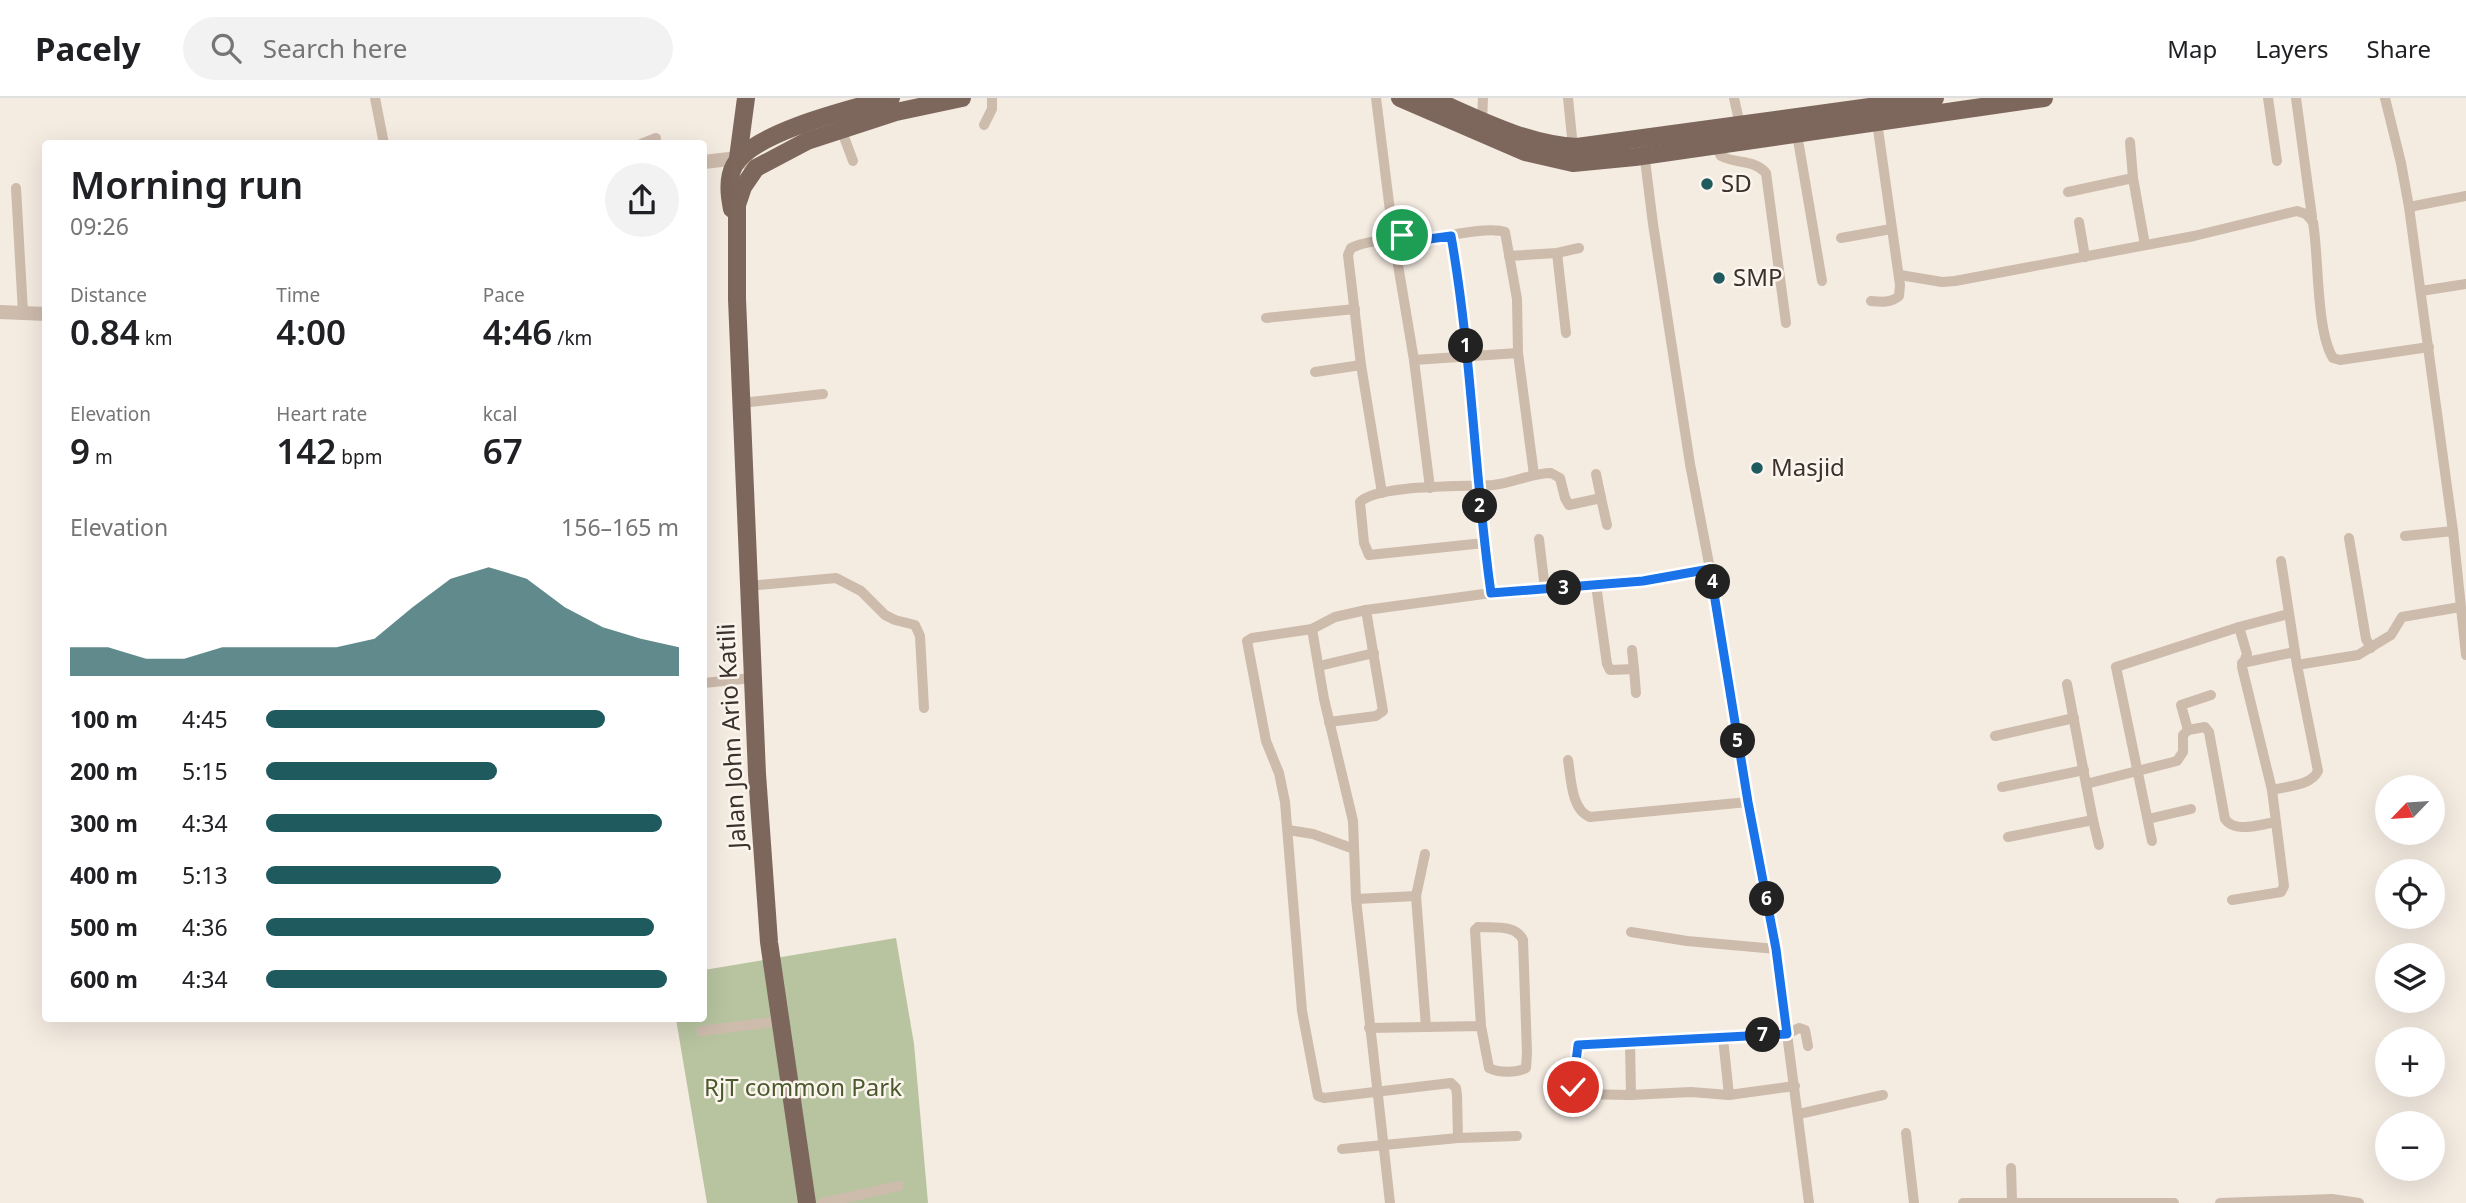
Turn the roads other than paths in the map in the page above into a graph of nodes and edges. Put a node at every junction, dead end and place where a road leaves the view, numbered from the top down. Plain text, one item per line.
1 (375, 98) edge
2 (747, 98) edge
3 (891, 98) edge
4 (962, 98) edge
5 (992, 98) edge
6 (1376, 98) edge
7 (1400, 98) edge
8 (1430, 98) edge
9 (1483, 98) edge
10 (1568, 98) edge
11 (1734, 98) edge
12 (1935, 98) edge
13 (2044, 98) edge
14 (2268, 98) edge
15 (2297, 98) edge
16 (2385, 98) edge
17 (1482, 121) junction
18 (1877, 121) junction
19 (985, 125) dead end
20 (1740, 125) junction
21 (841, 129) junction
22 (1797, 134) junction
23 (656, 138) dead end
24 (383, 140) edge
25 (651, 140) edge
26 (2130, 142) dead end
27 (1715, 145) junction
28 (1573, 147) junction
29 (1645, 147) junction
30 (739, 158) junction
31 (853, 161) dead end
32 (2277, 161) dead end
33 (707, 162) edge
34 (756, 168) junction
35 (2133, 178) junction
36 (16, 188) dead end
37 (2068, 192) dead end
38 (2466, 196) edge
39 (2409, 206) junction
40 (2312, 217) junction
41 (735, 222) junction
42 (2079, 222) dead end
43 (1891, 229) junction
44 (1451, 236) junction
45 (1841, 238) dead end
46 (1394, 240) junction
47 (2145, 246) junction
48 (1579, 248) dead end
49 (1557, 253) junction
50 (1509, 256) junction
51 (2085, 257) junction
52 (1900, 275) junction
53 (1822, 281) dead end
54 (2466, 284) edge
55 (2421, 291) junction
56 (1871, 302) dead end
57 (1355, 309) junction
58 (0, 312) edge
59 (23, 313) junction
60 (42, 314) edge
61 (1266, 318) dead end
62 (1786, 323) dead end
63 (1566, 333) dead end
64 (2429, 347) junction
65 (1518, 353) junction
66 (1468, 356) junction
67 (1414, 360) junction
68 (1362, 366) junction
69 (1315, 372) dead end
70 (824, 394) dead end
71 (741, 403) junction
72 (1596, 474) dead end
73 (1534, 475) junction
74 (1479, 485) junction
75 (1430, 488) junction
76 (1382, 493) junction
77 (1601, 498) junction
78 (1607, 525) dead end
79 (2453, 531) junction
80 (2405, 537) dead end
81 (2349, 538) dead end
82 (1539, 539) dead end
83 (1484, 543) junction
84 (2281, 561) dead end
85 (1710, 569) junction
86 (1596, 585) junction
87 (748, 586) junction
88 (1545, 589) junction
89 (1491, 593) junction
90 (2460, 607) junction
91 (1366, 610) junction
92 (2288, 614) junction
93 (2239, 627) junction
94 (1312, 629) junction
95 (2371, 648) junction
96 (1632, 650) dead end
97 (2295, 652) junction
98 (1374, 653) junction
99 (2466, 655) edge
100 (2242, 663) junction
101 (2297, 665) junction
102 (1319, 666) junction
103 (1634, 669) junction
104 (752, 678) junction
105 (707, 684) edge
106 (2067, 684) dead end
107 (1636, 693) dead end
108 (2211, 695) dead end
109 (924, 708) dead end
110 (2074, 718) junction
111 (1329, 722) junction
112 (2188, 730) junction
113 (1995, 736) dead end
114 (1568, 760) dead end
115 (2084, 770) junction
116 (2138, 771) junction
117 (2086, 784) junction
118 (2002, 787) dead end
119 (2272, 790) junction
120 (1748, 802) junction
121 (2191, 809) dead end
122 (2148, 819) junction
123 (2093, 820) junction
124 (2276, 821) junction
125 (1288, 830) junction
126 (2008, 837) dead end
127 (2152, 841) dead end
128 (2099, 845) dead end
129 (1354, 849) junction
130 (1425, 854) dead end
131 (1416, 896) junction
132 (1356, 899) junction
133 (2232, 900) dead end
134 (1631, 932) dead end
135 (1776, 949) junction
136 (780, 1021) junction
137 (1481, 1026) junction
138 (1426, 1027) junction
139 (1369, 1028) junction
140 (701, 1031) dead end
141 (1787, 1034) junction
142 (1723, 1038) junction
143 (1630, 1043) junction
144 (1808, 1046) dead end
145 (1795, 1086) junction
146 (1376, 1093) junction
147 (1729, 1095) junction
148 (1883, 1095) dead end
149 (1631, 1096) junction
150 (1799, 1114) junction
151 (1906, 1133) dead end
152 (1517, 1136) dead end
153 (1458, 1138) junction
154 (1384, 1145) junction
155 (1342, 1149) dead end
156 (2011, 1168) dead end
157 (898, 1186) dead end
158 (2012, 1201) edge
159 (807, 1203) edge
160 (822, 1203) edge
161 (1390, 1203) edge
162 (1809, 1203) edge
163 (1914, 1203) edge
164 (1963, 1203) edge
165 (2174, 1203) edge
166 (2220, 1203) edge
167 (2359, 1203) edge

1 - 24 street
2 - 30 main road, Jalan John Ario Katili
3 - 30 main road
4 - 21 main road
5 - 19 street
6 - 46 street
7 - 29 main road
8 - 17 main road
9 - 17 street
10 - 28 street
11 - 20 street
12 - 20 main road
13 - 18 main road
14 - 32 street
15 - 40 street
16 - 39 street
17 - 28 main road
18 - 22 main road
18 - 43 street
20 - 29 main road
21 - 31 street
21 - 34 main road
22 - 27 main road
22 - 53 street
23 - 25 street
26 - 35 street
27 - 29 main road
27 - 62 street
28 - 29 main road
29 - 85 street
30 - 33 street
30 - 34 street
30 - 41 main road, Jalan John Ario Katili
34 - 41 main road, Jalan John Ario Katili
35 - 37 street
35 - 47 street
36 - 59 street
38 - 39 street
39 - 55 street
40 - 47 street
40 - 64 street
41 - 71 main road, Jalan John Ario Katili
42 - 51 street
43 - 45 street
43 - 52 street
44 - 46 street
44 - 50 street
44 - 66 street
46 - 57 street
46 - 67 street
47 - 51 street
48 - 49 street
49 - 50 street
49 - 63 street
50 - 65 street
51 - 52 street
52 - 56 street
54 - 55 street
55 - 64 street
57 - 61 street
57 - 68 street
58 - 59 street
59 - 60 street
64 - 79 street
65 - 66 street
65 - 73 street
66 - 67 street
66 - 74 street
67 - 75 street
68 - 69 street
68 - 76 street
70 - 71 street
71 - 87 main road, Jalan John Ario Katili
72 - 77 street
73 - 74 street
73 - 77 street
74 - 75 street
74 - 83 street
75 - 76 street
76 - 83 street
77 - 78 street
79 - 80 street
79 - 90 street
81 - 95 street
82 - 88 street
83 - 89 street
84 - 92 street
85 - 86 street
85 - 120 street
86 - 88 street
86 - 103 street
87 - 104 main road, Jalan John Ario Katili
87 - 109 street
88 - 89 street
89 - 91 street
90 - 95 street
90 - 99 street
91 - 94 street
91 - 98 street
92 - 93 street
92 - 97 street
93 - 100 street
93 - 116 street
94 - 102 street
94 - 125 street
95 - 101 street
96 - 103 street
97 - 100 street
97 - 101 street
98 - 102 street
98 - 111 street
100 - 119 street
101 - 119 street
102 - 111 street
103 - 107 street
104 - 105 street
104 - 136 main road, Jalan John Ario Katili
106 - 110 street
108 - 112 street
110 - 113 street
110 - 115 street
111 - 129 street
112 - 116 street
112 - 124 street
114 - 120 street
115 - 117 street
115 - 118 street
116 - 117 street
116 - 122 street
117 - 123 street
119 - 124 street
120 - 135 street
121 - 122 street
122 - 127 street
123 - 126 street
123 - 128 street
124 - 133 street
125 - 129 street
125 - 146 street
129 - 132 street
130 - 131 street
131 - 132 street
131 - 138 street
132 - 139 street
134 - 135 street
135 - 141 street
136 - 140 street
136 - 159 main road, Jalan John Ario Katili
137 - 137 street
137 - 138 street
138 - 139 street
139 - 146 street
141 - 142 street
141 - 144 street
141 - 145 street
142 - 143 street
142 - 147 street
143 - 149 street
143 - 149 street
145 - 147 street
145 - 150 street
146 - 153 street
146 - 154 street
147 - 149 street
148 - 150 street
150 - 162 street
151 - 163 street
152 - 153 street
153 - 154 street
154 - 155 street
154 - 161 street
156 - 158 street
157 - 160 street
158 - 164 street
158 - 165 street
166 - 167 street

